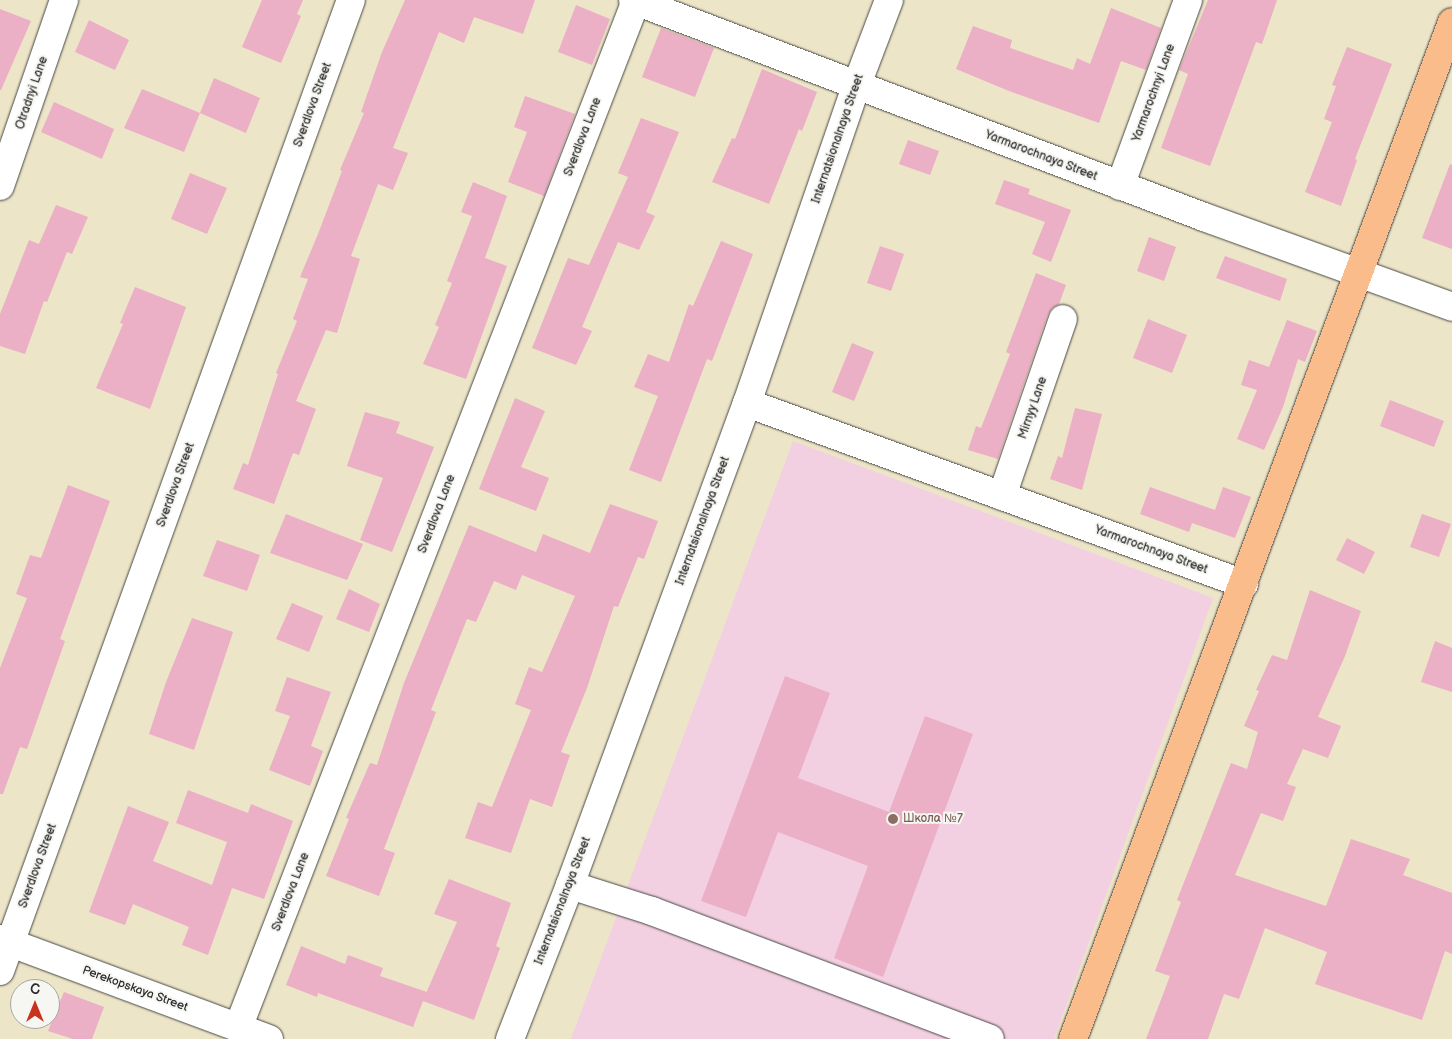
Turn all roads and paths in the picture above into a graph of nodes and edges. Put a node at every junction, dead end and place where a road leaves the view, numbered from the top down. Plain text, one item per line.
1 (64, 0) edge
2 (351, 0) edge
3 (889, 0) edge
4 (1188, 0) edge
5 (634, 1) edge
6 (1452, 22) edge
7 (856, 86) junction
8 (0, 186) edge
9 (1120, 186) junction
10 (1358, 272) junction
11 (1452, 307) edge
12 (1063, 319) dead end
13 (747, 403) junction
14 (1002, 496) junction
15 (1244, 584) junction
16 (570, 885) junction
17 (5, 941) edge
18 (0, 971) edge
19 (238, 1028) junction
20 (269, 1039) edge
21 (510, 1039) edge
22 (990, 1039) edge
23 (1073, 1039) edge

1 - 8 street, Otradnyi Lane
2 - 17 street, Sverdlova Street
3 - 7 street, Internatsionalnaya Street
4 - 9 street, Yarmarochnyi Lane
5 - 7 street, Yarmarochnaya Street
5 - 19 street, Sverdlova Lane
6 - 10 main road
7 - 9 street, Yarmarochnaya Street
7 - 13 street, Internatsionalnaya Street
9 - 10 street, Yarmarochnaya Street
10 - 11 street, Yarmarochnaya Street
10 - 15 main road
12 - 14 street, Mirnyy Lane
13 - 14 street, Yarmarochnaya Street
13 - 16 street, Internatsionalnaya Street
14 - 15 street, Yarmarochnaya Street
15 - 23 main road
16 - 21 street, Internatsionalnaya Street
16 - 22 street
17 - 18 street, Sverdlova Street
17 - 19 street, Perekopskaya Street
19 - 20 street, Perekopskaya Street

